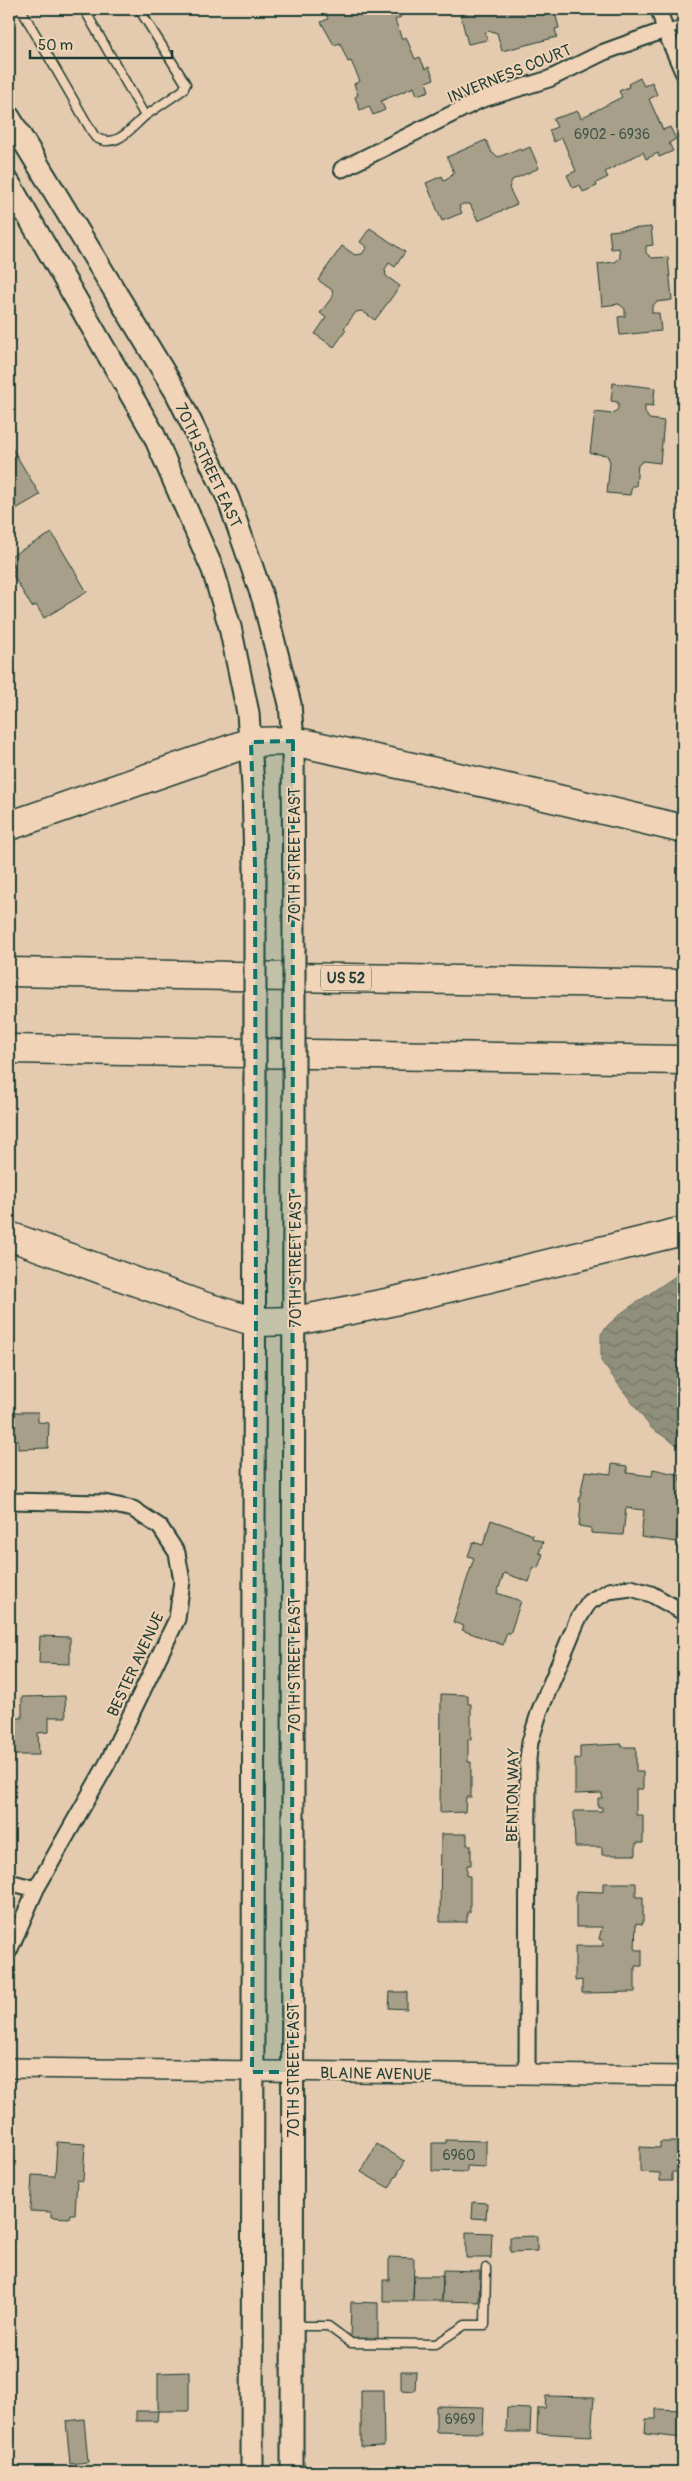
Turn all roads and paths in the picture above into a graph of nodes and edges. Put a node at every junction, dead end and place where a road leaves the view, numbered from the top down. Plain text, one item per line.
1 (21, 9) edge
2 (84, 9) edge
3 (139, 9) edge
4 (659, 9) edge
5 (683, 25) edge
6 (664, 30) junction
7 (683, 72) edge
8 (146, 116) junction
9 (9, 117) edge
10 (342, 169) dead end
11 (9, 183) edge
12 (16, 211) edge
13 (251, 742) junction
14 (293, 742) junction
15 (9, 826) edge
16 (683, 829) edge
17 (9, 972) edge
18 (683, 984) edge
19 (9, 1048) edge
20 (683, 1060) edge
21 (683, 1231) edge
22 (9, 1236) edge
23 (295, 1321) junction
24 (256, 1322) junction
25 (9, 1501) edge
26 (683, 1612) edge
27 (9, 1882) edge
28 (36, 1890) junction
29 (9, 1951) edge
30 (9, 2068) edge
31 (252, 2072) junction
32 (292, 2072) junction
33 (527, 2074) junction
34 (683, 2076) edge
35 (486, 2268) dead end
36 (292, 2326) junction
37 (252, 2472) edge
38 (292, 2472) edge

1 - 8 lane
2 - 8 lane
3 - 8 lane
4 - 6 street
5 - 6 lane
6 - 7 street
6 - 10 street, INVERNESS COURT
9 - 14 main road, 70TH STREET EAST
11 - 12 main road
12 - 13 main road
13 - 14 highway
13 - 15 highway
13 - 24 main road, bridge
14 - 16 highway
14 - 23 main road, 70TH STREET EAST, bridge
17 - 18 highway, US 52
19 - 20 highway
21 - 23 highway
22 - 24 highway
23 - 24 highway
23 - 32 main road, 70TH STREET EAST
24 - 31 main road
25 - 28 street, BESTER AVENUE
26 - 33 street, BENTON WAY
27 - 28 street
28 - 29 street, BESTER AVENUE
30 - 31 street, BLAINE AVENUE
31 - 32 street, BLAINE AVENUE
31 - 37 main road
32 - 33 street, BLAINE AVENUE
32 - 36 main road, 70TH STREET EAST
33 - 34 street, BLAINE AVENUE
35 - 36 lane
36 - 38 main road, 70TH STREET EAST

